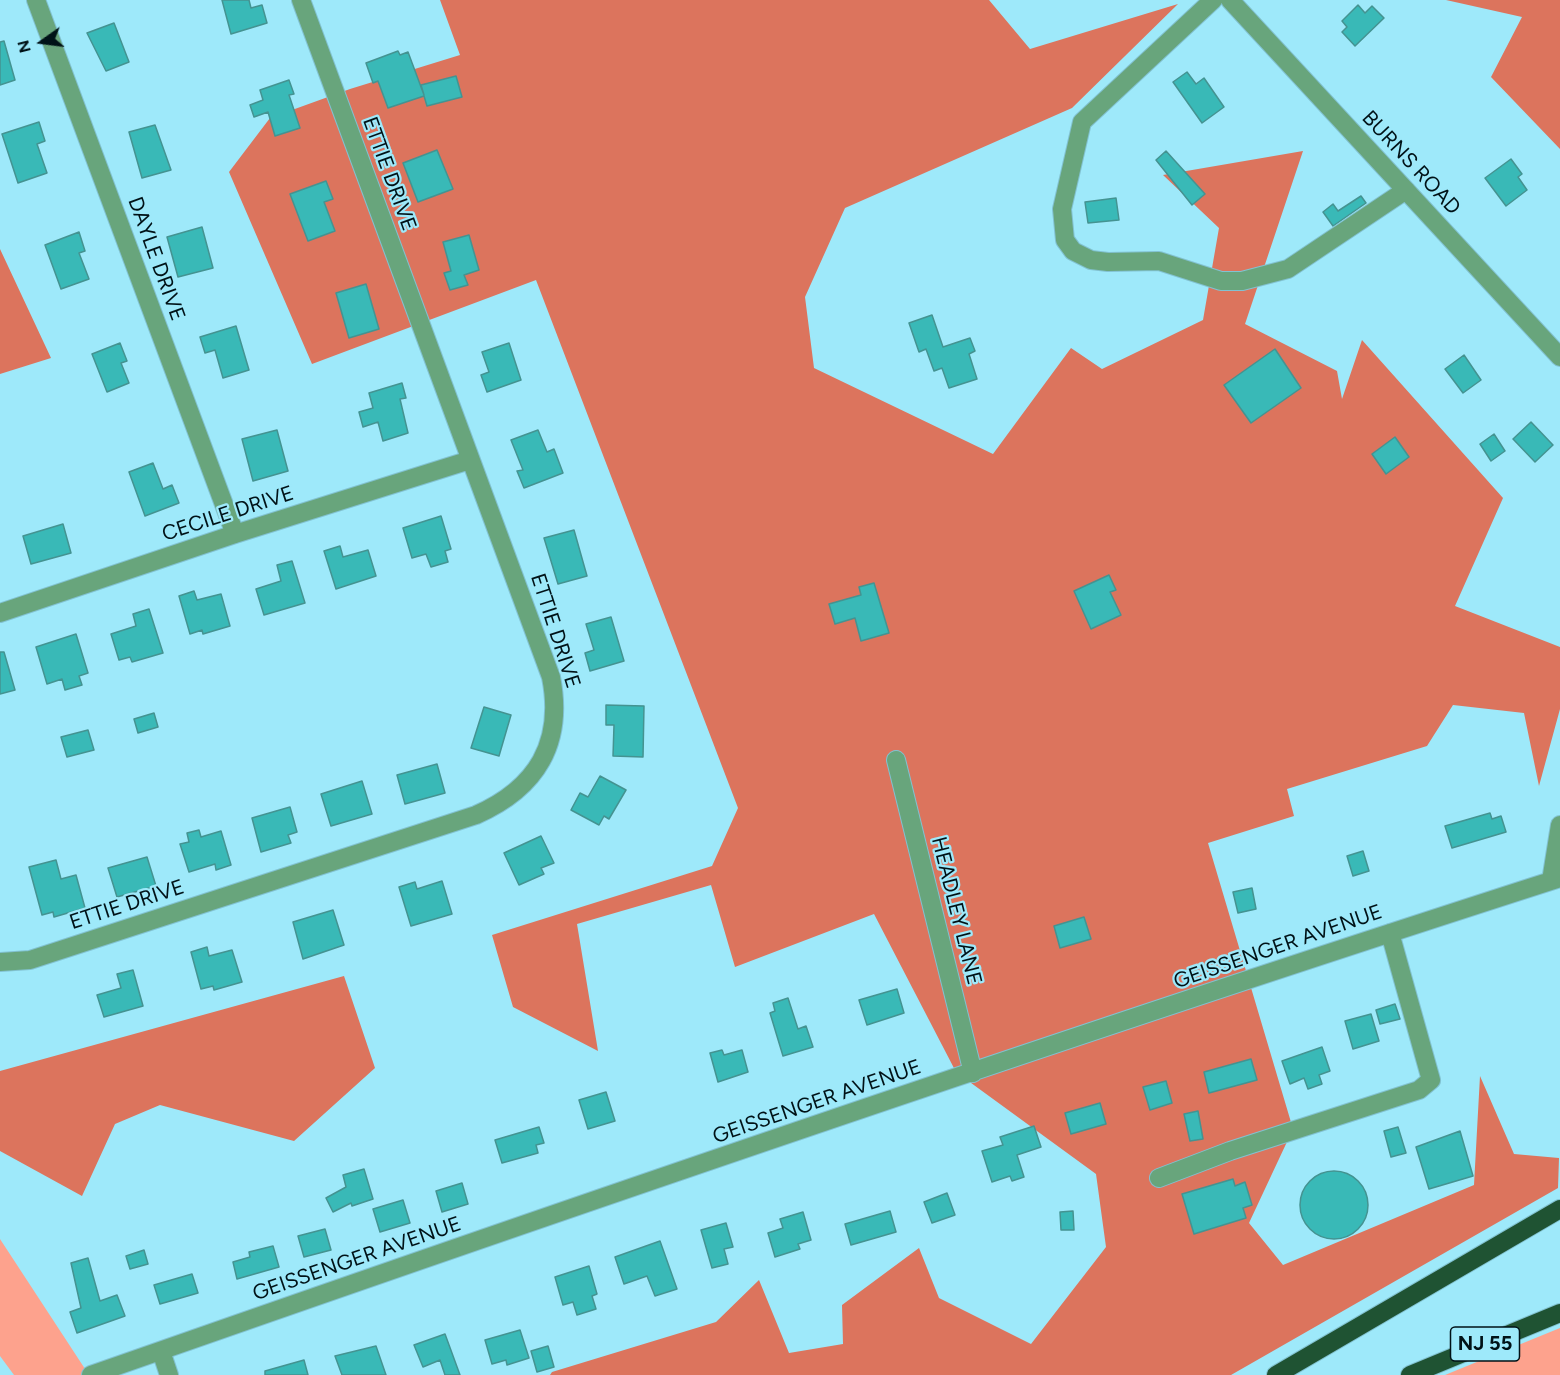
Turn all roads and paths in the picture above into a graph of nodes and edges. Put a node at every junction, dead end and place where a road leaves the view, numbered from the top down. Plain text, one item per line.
1 (36, 0) edge
2 (301, 0) edge
3 (1213, 0) edge
4 (1230, 0) edge
5 (1406, 190) junction
6 (1560, 357) edge
7 (470, 460) junction
8 (235, 534) junction
9 (0, 614) edge
10 (896, 760) dead end
11 (1560, 825) edge
12 (1556, 880) edge
13 (1390, 933) junction
14 (0, 963) edge
15 (973, 1073) junction
16 (1159, 1178) dead end
17 (1560, 1209) edge
18 (1560, 1313) edge
19 (161, 1351) junction
20 (91, 1375) edge
21 (169, 1375) edge
22 (1276, 1375) edge
23 (1410, 1375) edge

1 - 8 street, DAYLE DRIVE
2 - 7 street, ETTIE DRIVE
3 - 5 street
4 - 5 street, BURNS ROAD
5 - 6 street, BURNS ROAD
7 - 8 street, CECILE DRIVE
7 - 14 street, ETTIE DRIVE
8 - 9 street, CECILE DRIVE
10 - 15 street, HEADLEY LANE
11 - 12 street
12 - 13 street, GEISSENGER AVENUE
13 - 15 street, GEISSENGER AVENUE
13 - 16 street
15 - 19 street, GEISSENGER AVENUE
17 - 22 highway
18 - 23 highway, NJ 55
19 - 20 street, GEISSENGER AVENUE
19 - 21 street

